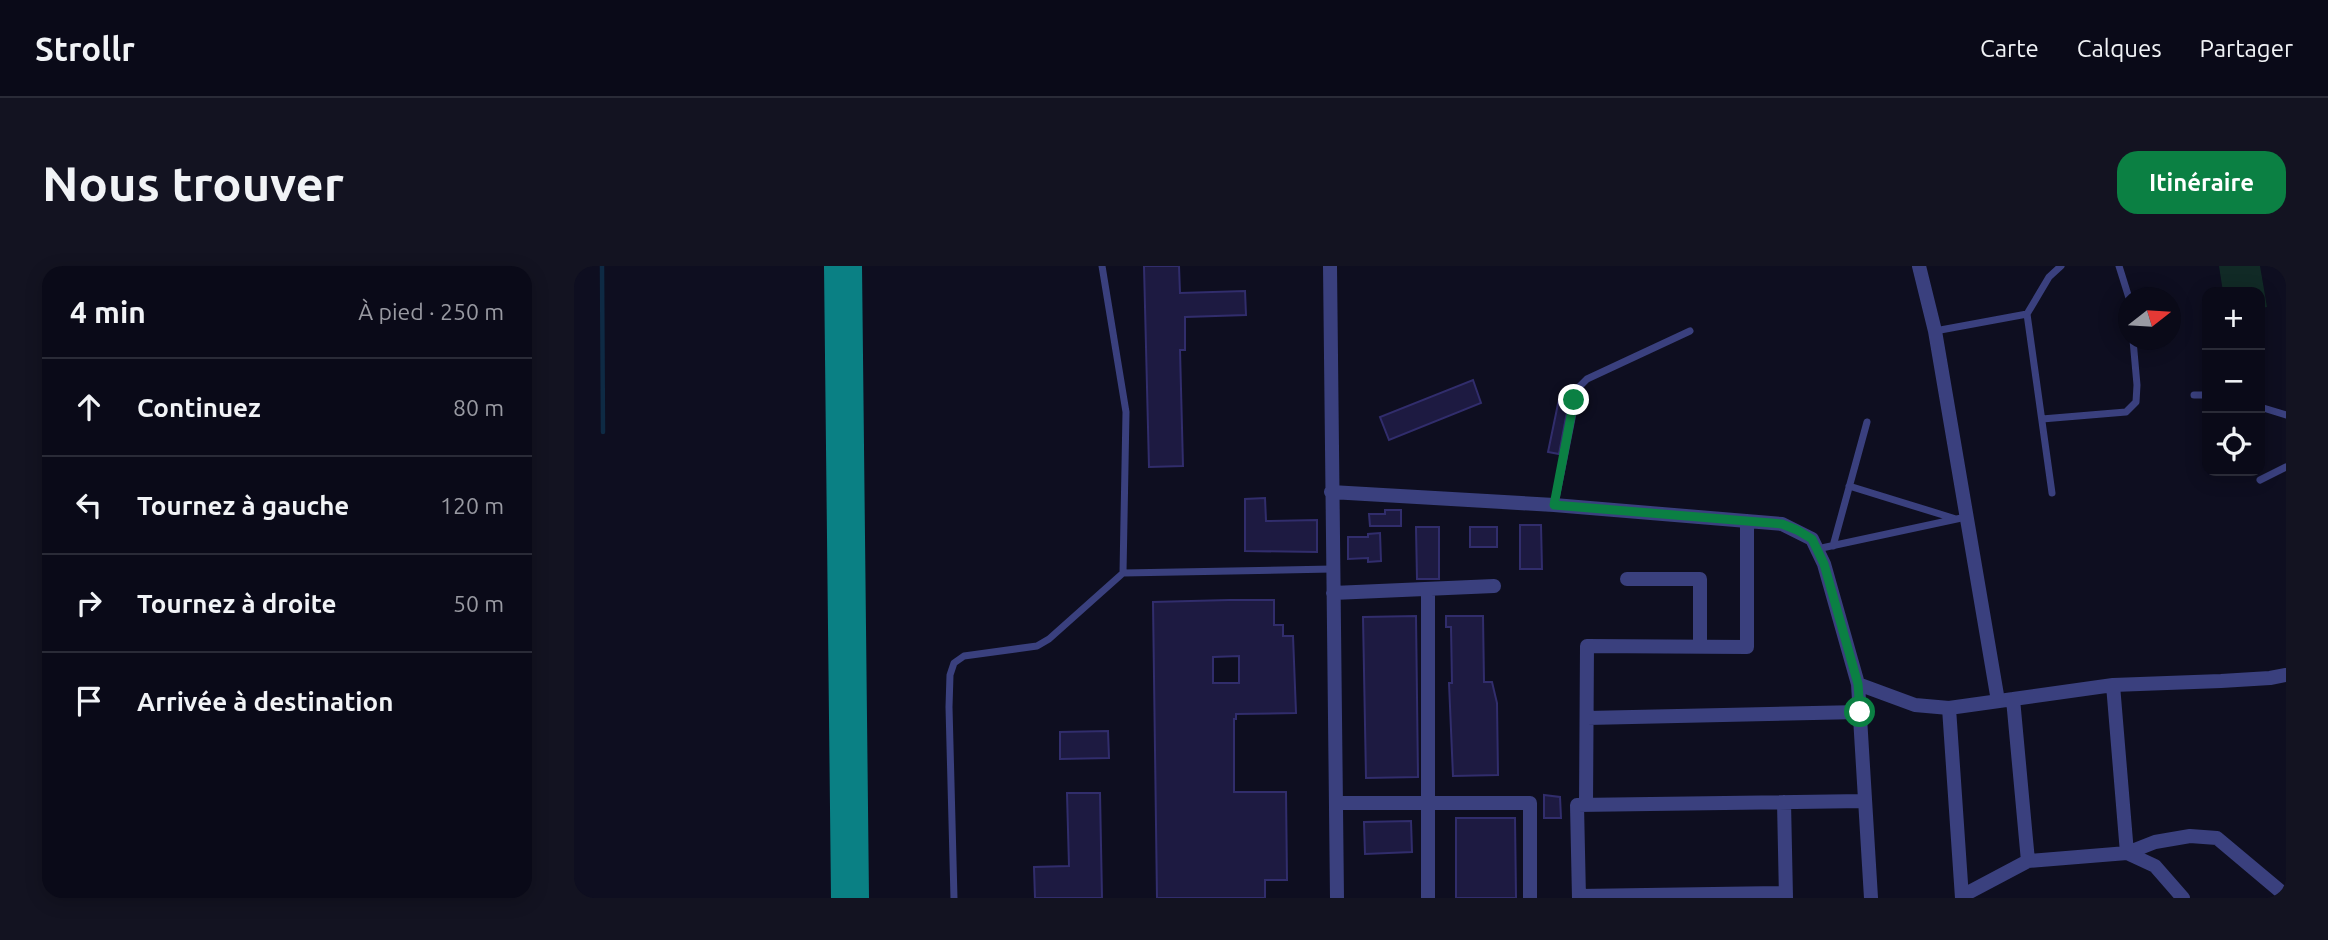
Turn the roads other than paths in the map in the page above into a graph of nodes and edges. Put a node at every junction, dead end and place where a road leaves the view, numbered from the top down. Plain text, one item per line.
1 (1102, 266) edge
2 (1330, 266) edge
3 (1340, 266) edge
4 (1919, 266) edge
5 (2061, 266) edge
6 (2119, 266) edge
7 (1329, 287) junction
8 (2126, 287) edge
9 (2027, 314) junction
10 (1690, 331) dead end
11 (1935, 331) junction
12 (2134, 350) edge
13 (2194, 395) dead end
14 (2202, 395) edge
15 (2265, 409) edge
16 (2286, 415) edge
17 (2042, 419) junction
18 (1867, 422) dead end
19 (2286, 467) edge
20 (2260, 480) dead end
21 (1849, 486) junction
22 (1331, 492) junction
23 (2052, 493) dead end
24 (1554, 505) junction
25 (1962, 518) junction
26 (1747, 521) junction
27 (1833, 546) junction
28 (1817, 550) junction
29 (1332, 569) junction
30 (1123, 573) junction
31 (1627, 579) dead end
32 (1494, 586) dead end
33 (1428, 589) junction
34 (1334, 593) junction
35 (1700, 646) junction
36 (2286, 675) edge
37 (1858, 684) junction
38 (2113, 685) junction
39 (2013, 699) junction
40 (1998, 701) junction
41 (1949, 708) junction
42 (1860, 712) junction
43 (1587, 718) junction
44 (1864, 801) junction
45 (1784, 802) junction
46 (1336, 803) junction
47 (1428, 803) junction
48 (1586, 805) junction
49 (2127, 853) junction
50 (2028, 861) junction
51 (1786, 896) edge
52 (2286, 896) edge
53 (1579, 897) edge
54 (1962, 897) edge
55 (954, 898) edge
56 (1337, 898) edge
57 (1428, 898) edge
58 (1530, 898) edge
59 (1871, 898) edge
60 (2183, 898) edge

1 - 30 lane
2 - 7 street
3 - 7 street
4 - 11 street
5 - 9 lane
6 - 8 lane
7 - 22 street
9 - 11 lane
9 - 17 lane
10 - 24 lane
11 - 25 street
12 - 17 lane
13 - 14 lane
15 - 16 lane
17 - 23 lane
18 - 21 lane
19 - 20 lane
21 - 25 lane
21 - 27 lane
22 - 24 street
22 - 29 street
24 - 26 street
25 - 27 lane
25 - 40 street
26 - 28 street
26 - 35 street
27 - 28 lane
28 - 37 street
29 - 30 lane
29 - 34 street
30 - 55 lane
31 - 35 street
32 - 33 street
33 - 34 street
33 - 47 street
34 - 46 street
35 - 43 street
36 - 38 street
37 - 41 street
37 - 42 street
38 - 39 street
38 - 49 street
39 - 40 street
39 - 50 street
40 - 41 street
41 - 54 street
42 - 43 street
42 - 44 street
43 - 48 street
44 - 45 street
44 - 59 street
45 - 48 street
45 - 51 street
46 - 47 street
46 - 56 street
47 - 57 street
47 - 58 street
48 - 53 street
49 - 50 street
49 - 52 street
49 - 60 street
50 - 54 street
51 - 53 street

